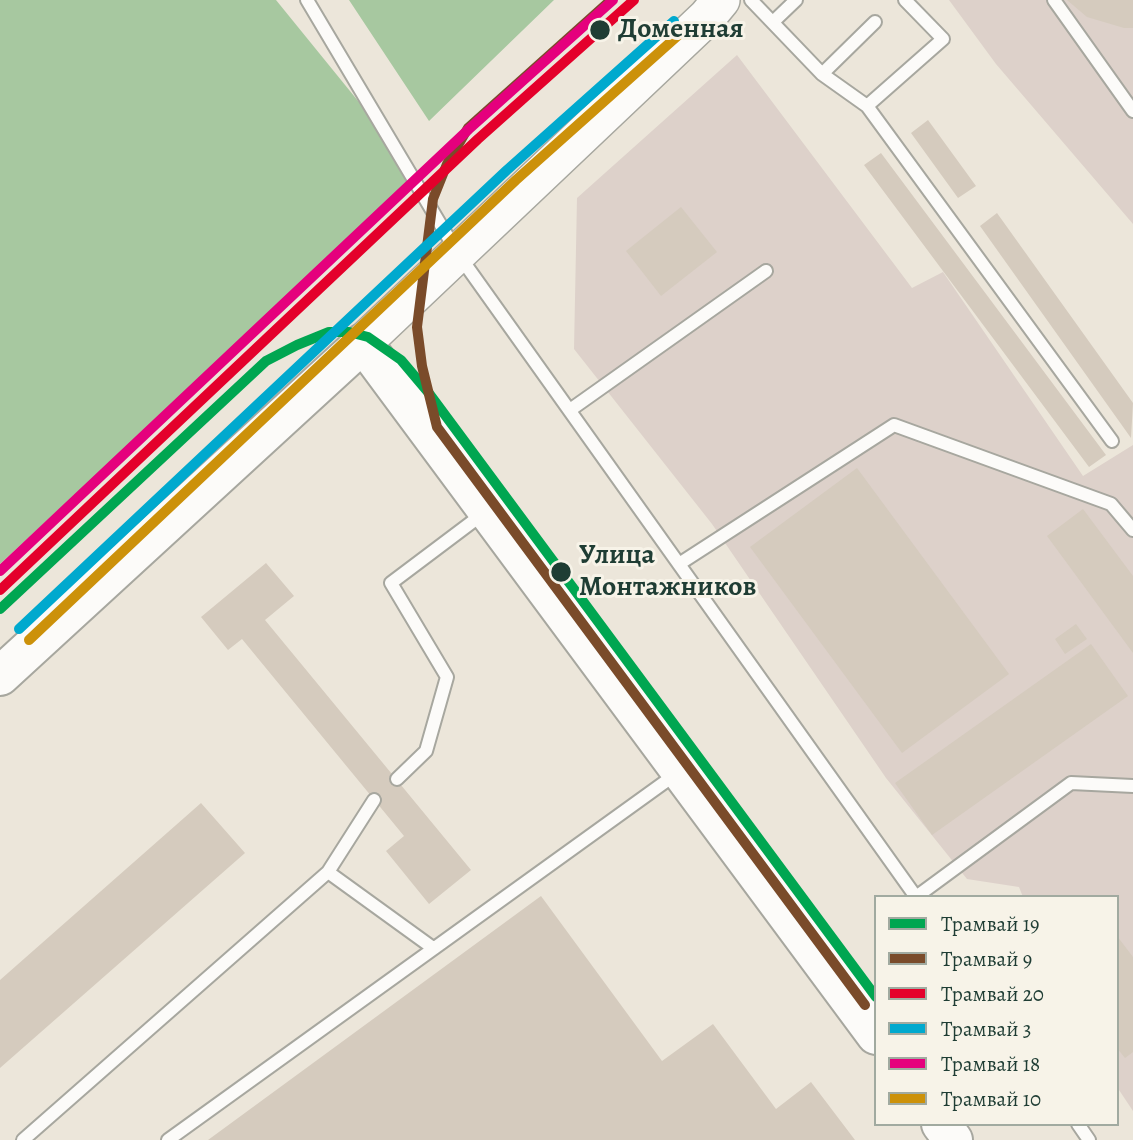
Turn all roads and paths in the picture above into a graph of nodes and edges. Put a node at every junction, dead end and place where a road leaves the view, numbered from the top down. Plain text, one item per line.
1 (307, 0) edge
2 (751, 0) edge
3 (796, 0) edge
4 (905, 0) edge
5 (1054, 0) edge
6 (714, 9) edge
7 (773, 22) junction
8 (875, 22) dead end
9 (822, 74) junction
10 (867, 106) junction
11 (1133, 111) edge
12 (458, 254) junction
13 (766, 271) dead end
14 (363, 343) junction
15 (569, 410) junction
16 (1112, 441) dead end
17 (487, 510) junction
18 (1133, 530) edge
19 (679, 564) junction
20 (0, 676) edge
21 (680, 771) junction
22 (397, 779) dead end
23 (1133, 786) edge
24 (374, 800) dead end
25 (328, 872) junction
26 (915, 895) edge
27 (919, 895) edge
28 (433, 948) junction
29 (874, 1032) edge
30 (23, 1140) edge
31 (168, 1140) edge

1 - 12 lane
2 - 7 lane
3 - 7 lane
4 - 10 lane
5 - 11 lane
6 - 12 main road
7 - 9 lane
8 - 9 lane
9 - 10 lane
10 - 16 lane
12 - 14 main road
12 - 15 lane
13 - 15 lane
14 - 17 main road
14 - 20 main road
15 - 19 lane
17 - 21 main road
17 - 22 lane
18 - 19 lane
19 - 26 lane
21 - 28 lane
21 - 29 main road
23 - 27 lane
24 - 25 lane
25 - 28 lane
25 - 30 lane
28 - 31 lane

